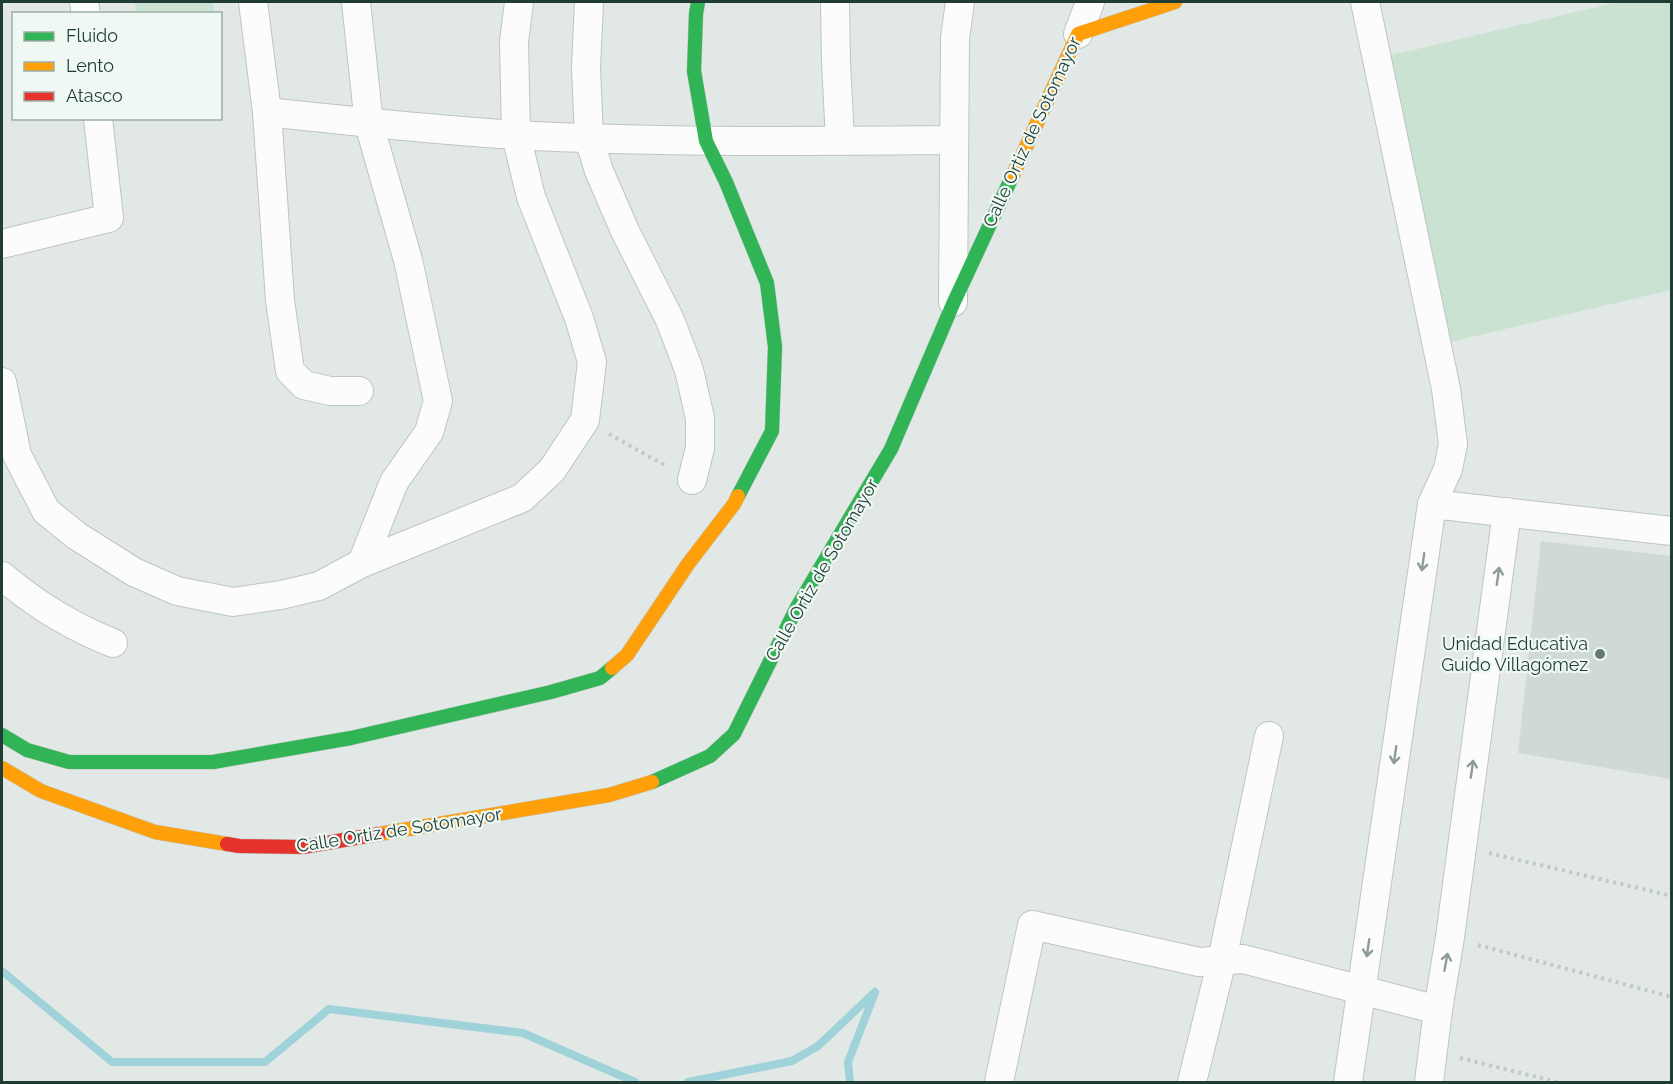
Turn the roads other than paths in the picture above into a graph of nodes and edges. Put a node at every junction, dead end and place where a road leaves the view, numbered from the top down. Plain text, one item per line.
1 (253, 2) edge
2 (356, 2) edge
3 (519, 2) edge
4 (589, 2) edge
5 (698, 2) edge
6 (835, 2) edge
7 (960, 2) edge
8 (1090, 2) edge
9 (1175, 2) edge
10 (1365, 2) edge
11 (1078, 34) junction
12 (267, 112) junction
13 (98, 120) edge
14 (369, 124) junction
15 (516, 135) junction
16 (589, 138) junction
17 (840, 140) junction
18 (954, 140) junction
19 (706, 141) junction
20 (2, 244) edge
21 (952, 304) junction
22 (2, 382) edge
23 (359, 392) dead end
24 (692, 480) road end
25 (1432, 504) junction
26 (1507, 513) junction
27 (1671, 531) edge
28 (362, 563) junction
29 (2, 576) edge
30 (113, 643) dead end
31 (2, 735) edge
32 (1269, 736) dead end
33 (2, 768) edge
34 (1222, 960) junction
35 (1362, 990) junction
36 (1437, 1010) junction
37 (999, 1083) edge
38 (1192, 1083) edge
39 (1348, 1083) edge
40 (1429, 1083) edge

1 - 12 street
2 - 14 street
3 - 15 street
4 - 16 street
5 - 19 street
6 - 17 street
7 - 18 street
8 - 11 street, Calle Ortiz de Sotomayor
9 - 11 street
10 - 25 street
11 - 21 street, Calle Ortiz de Sotomayor
12 - 14 street
12 - 23 street
13 - 20 street
14 - 15 street
14 - 28 street
15 - 16 street
15 - 28 street
16 - 19 street
16 - 24 street
17 - 18 street
17 - 19 street
18 - 21 street
19 - 31 street
21 - 33 street, Calle Ortiz de Sotomayor
22 - 28 street
25 - 26 street
25 -> 35 street
26 - 27 street
36 -> 26 street
29 - 30 street
32 - 34 street
34 - 35 street
34 - 37 street
34 - 38 street
35 - 36 street
35 - 39 street
36 - 40 street

